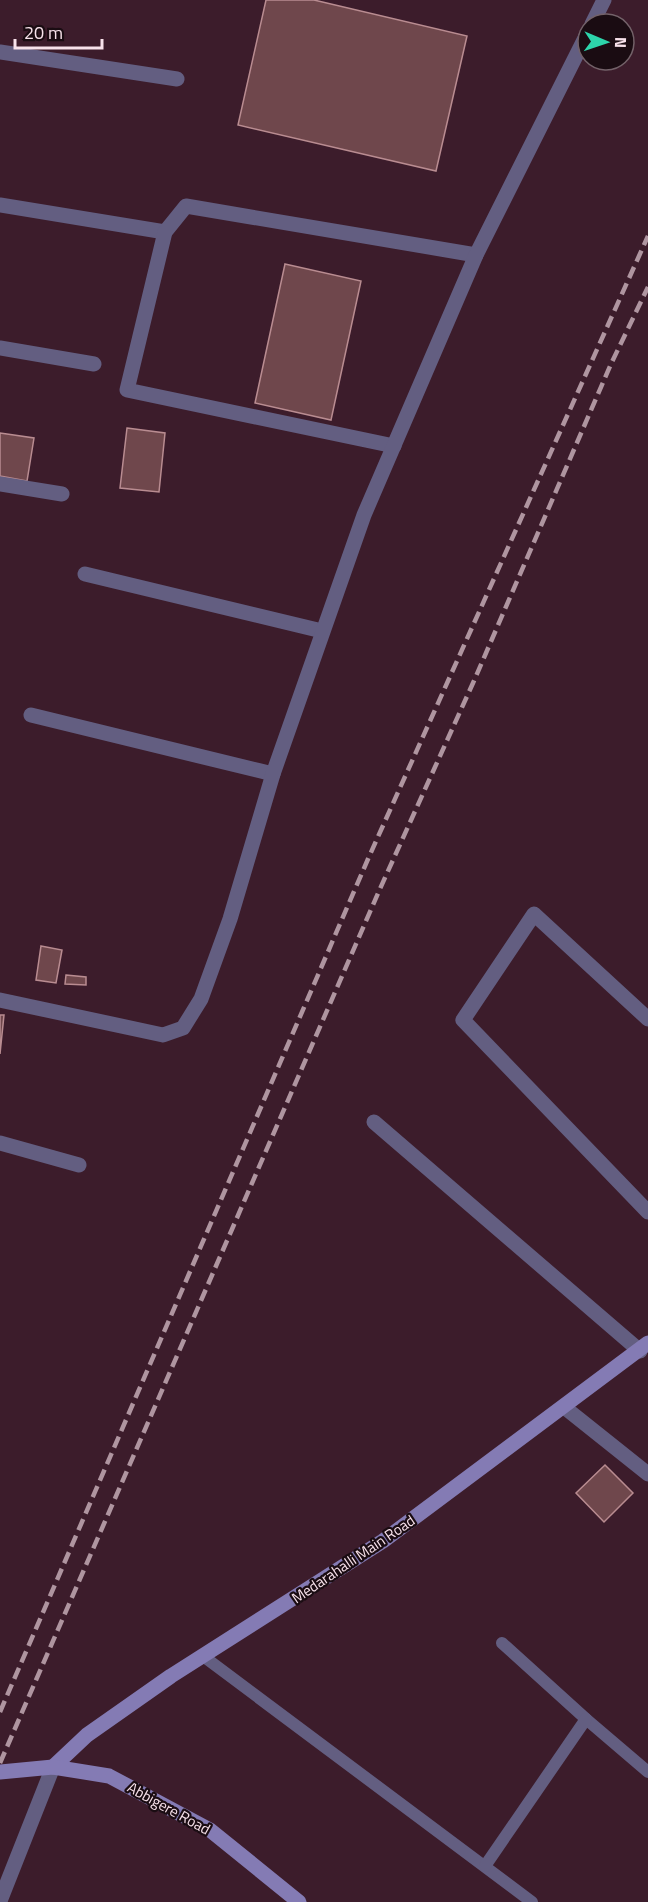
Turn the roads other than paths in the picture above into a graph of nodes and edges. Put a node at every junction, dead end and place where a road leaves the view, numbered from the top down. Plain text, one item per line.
1 (0, 52) edge
2 (576, 56) edge
3 (177, 79) dead end
4 (0, 205) edge
5 (165, 232) junction
6 (476, 255) junction
7 (0, 348) edge
8 (94, 364) dead end
9 (394, 446) junction
10 (0, 484) edge
11 (62, 494) dead end
12 (85, 574) dead end
13 (322, 631) junction
14 (31, 715) dead end
15 (273, 774) junction
16 (0, 1000) edge
17 (648, 1019) edge
18 (374, 1122) dead end
19 (0, 1143) edge
20 (79, 1164) dead end
21 (648, 1212) edge
22 (645, 1346) edge
23 (564, 1407) junction
24 (648, 1474) edge
25 (502, 1642) dead end
26 (203, 1656) junction
27 (586, 1719) junction
28 (53, 1767) junction
29 (0, 1772) edge
30 (648, 1772) edge
31 (485, 1866) junction
32 (0, 1902) edge
33 (299, 1902) edge
34 (532, 1902) edge

1 - 3 street
2 - 6 street
4 - 5 street
5 - 6 street
5 - 9 street
6 - 9 street
7 - 8 street
9 - 13 street
10 - 11 street
12 - 13 street
13 - 15 street
14 - 15 street
15 - 16 street
17 - 21 street
18 - 22 street
19 - 20 street
22 - 23 street, Medarahalli Main Road
23 - 24 street
23 - 26 street, Medarahalli Main Road
25 - 27 lane
26 - 28 street, Medarahalli Main Road
26 - 31 lane
27 - 30 lane
27 - 31 lane
28 - 29 street, Abbigere Road
28 - 32 street
28 - 33 street, Abbigere Road
31 - 34 lane

